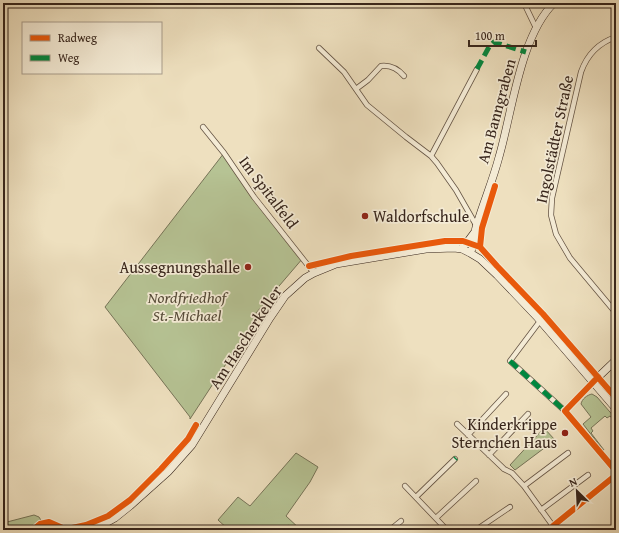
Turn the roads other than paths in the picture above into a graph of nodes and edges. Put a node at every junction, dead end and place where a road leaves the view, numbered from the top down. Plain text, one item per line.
1 (524, 3) edge
2 (554, 3) edge
3 (536, 28) junction
4 (616, 37) edge
5 (319, 48) dead end
6 (477, 69) dead end
7 (404, 76) dead end
8 (356, 90) junction
9 (203, 127) dead end
10 (431, 156) junction
11 (476, 228) junction
12 (474, 246) junction
13 (462, 249) junction
14 (470, 253) junction
15 (480, 259) junction
16 (314, 273) junction
17 (616, 313) edge
18 (538, 319) junction
19 (616, 360) edge
20 (593, 382) junction
21 (506, 394) dead end
22 (616, 409) edge
23 (565, 410) junction
24 (528, 414) dead end
25 (457, 424) dead end
26 (468, 436) junction
27 (568, 453) dead end
28 (489, 455) junction
29 (455, 460) dead end
30 (616, 471) edge
31 (588, 475) dead end
32 (616, 475) edge
33 (476, 480) dead end
34 (405, 486) dead end
35 (524, 486) junction
36 (416, 497) junction
37 (510, 507) dead end
38 (541, 510) junction
39 (436, 518) junction
40 (401, 521) dead end
41 (553, 526) junction
42 (45, 530) edge
43 (52, 530) edge
44 (93, 530) edge
45 (390, 530) edge
46 (447, 530) edge
47 (476, 530) edge
48 (557, 530) edge

1 - 3 street
2 - 3 main road, Am Banngraben
3 - 11 main road, Am Banngraben
4 - 17 street, Ingolstädter Straße
5 - 8 street
6 - 10 street
7 - 8 street
8 - 10 street
9 - 16 street, Im Spitalfeld
10 - 11 street
11 - 12 main road, Am Banngraben
11 - 13 main road, Am Banngraben
12 - 14 main road, Am Banngraben
12 - 15 main road, Am Banngraben
13 - 14 main road, Am Hascherkeller
13 - 16 main road, Am Hascherkeller
14 - 15 main road, Am Hascherkeller
15 - 18 main road, Am Hascherkeller
16 - 44 main road, Am Hascherkeller
18 - 20 main road, Am Hascherkeller
18 - 23 street
19 - 20 main road
20 - 22 main road, Am Hascherkeller
20 - 23 street
21 - 26 street
23 - 30 street
24 - 28 street
25 - 26 street
26 - 28 street
27 - 35 street
28 - 35 street
29 - 36 street
31 - 38 street
32 - 41 street
33 - 39 street
34 - 36 street
35 - 38 street
36 - 39 street
37 - 47 street
38 - 41 street
39 - 46 street
40 - 45 street
41 - 48 street
42 - 43 main road

